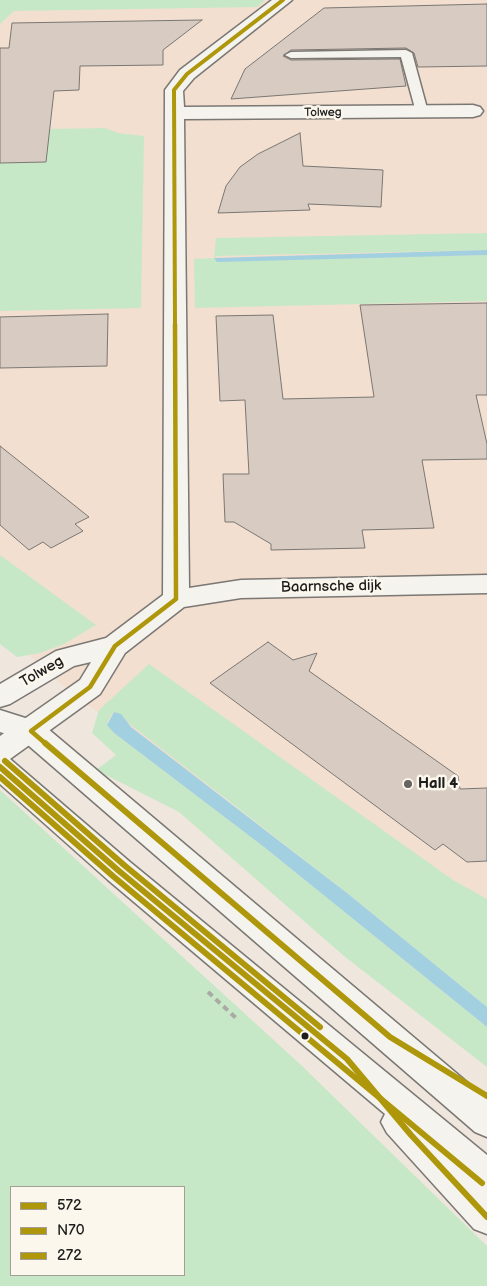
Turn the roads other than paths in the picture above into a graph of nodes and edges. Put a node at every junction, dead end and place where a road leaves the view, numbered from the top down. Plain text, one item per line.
1 (283, 0) edge
2 (291, 55) dead end
3 (473, 111) dead end
4 (422, 112) junction
5 (173, 113) junction
6 (487, 584) edge
7 (176, 599) junction
8 (115, 646) junction
9 (0, 697) edge
10 (0, 721) edge
11 (30, 731) junction
12 (0, 751) edge
13 (0, 766) edge
14 (390, 1037) junction
15 (347, 1059) junction
16 (487, 1096) edge
17 (487, 1121) edge
18 (487, 1177) edge
19 (486, 1215) edge

1 - 5 street
2 - 4 lane
3 - 4 street, Tolweg
4 - 5 street, Tolweg
5 - 7 street
6 - 7 street, Baarnsche dijk
7 - 8 street, Tolweg
8 - 9 street, Tolweg
8 - 11 street, Tolweg
10 - 11 street
11 - 12 street, Tolweg
11 - 14 street
13 - 15 street
14 - 16 street
14 - 17 street
15 - 18 street
15 - 19 street

